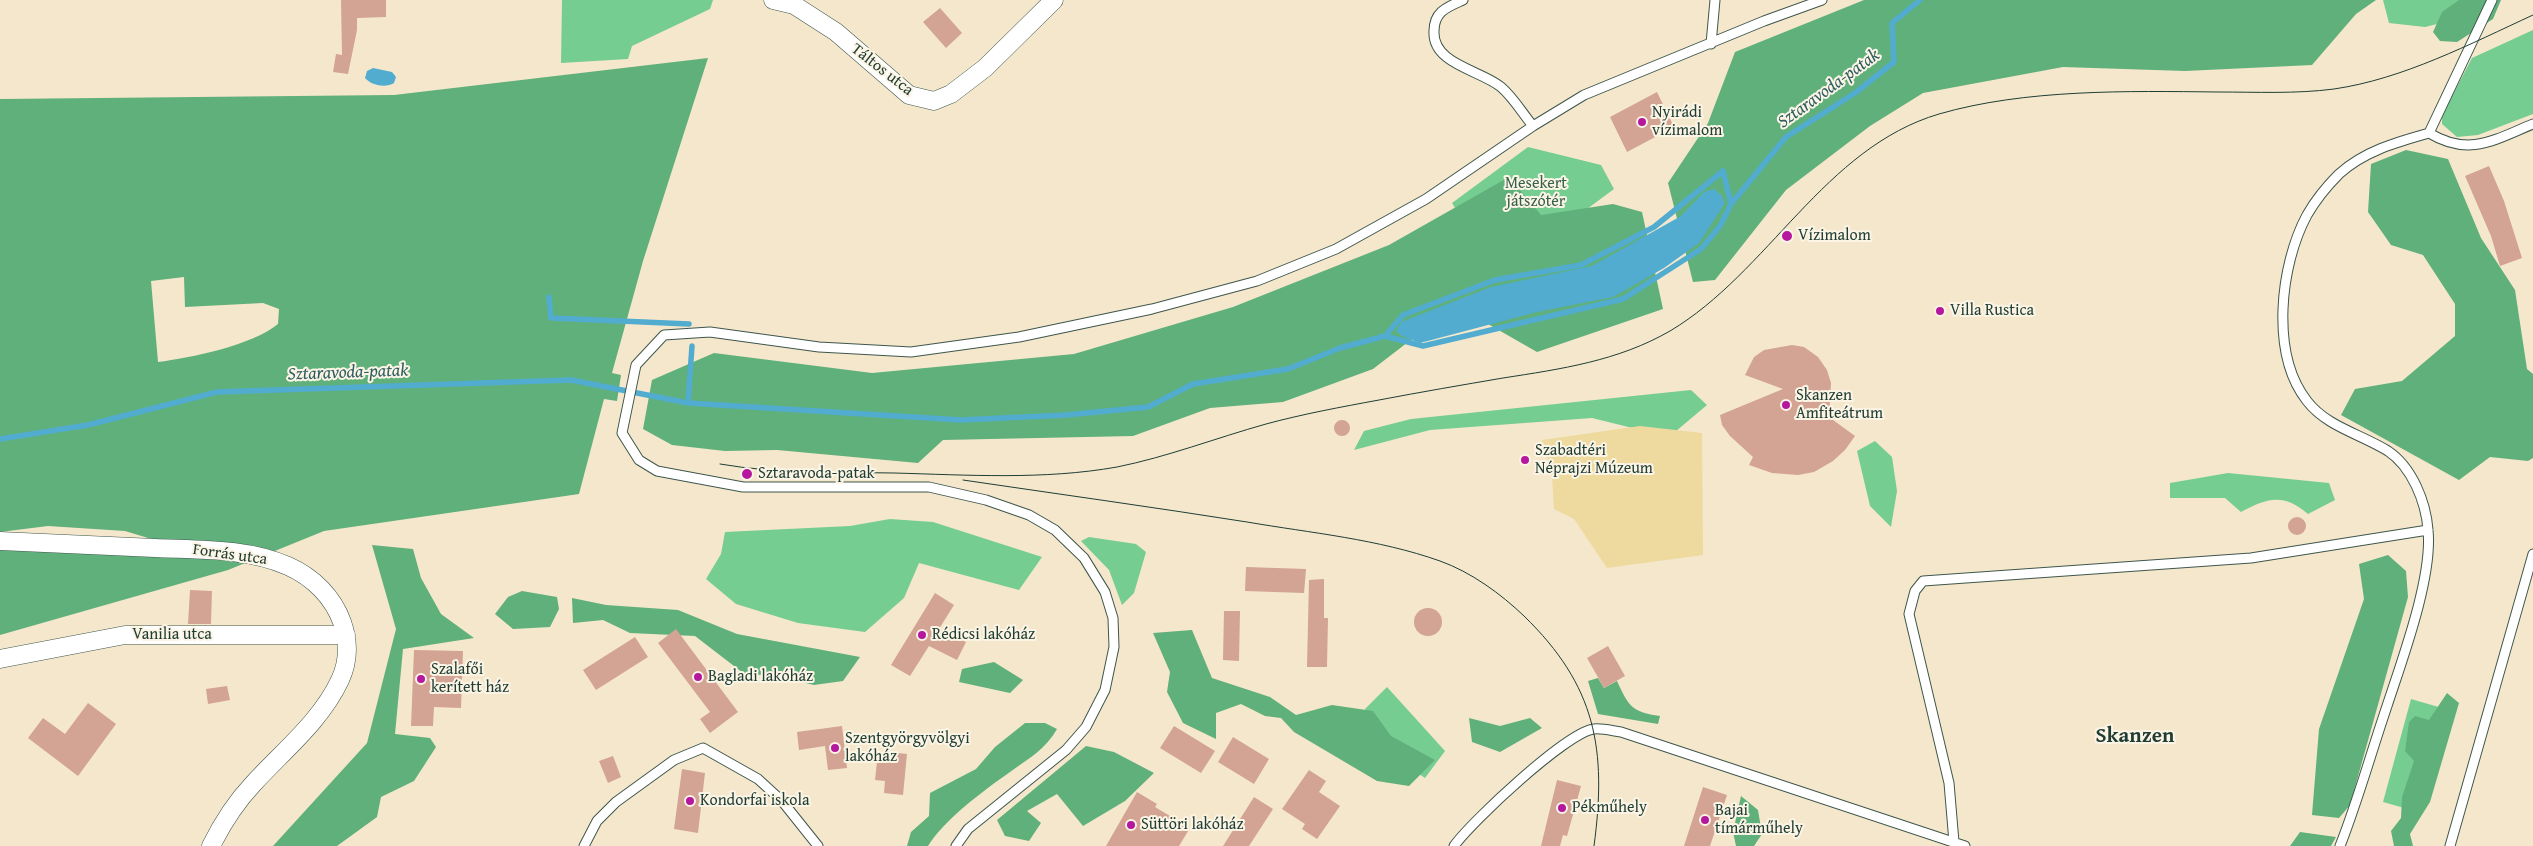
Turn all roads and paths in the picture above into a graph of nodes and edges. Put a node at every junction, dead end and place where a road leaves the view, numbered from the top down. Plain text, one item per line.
1 (774, 0) edge
2 (1054, 0) edge
3 (1464, 0) edge
4 (1715, 0) edge
5 (1822, 0) edge
6 (2492, 0) edge
7 (1711, 44) junction
8 (2533, 124) edge
9 (1533, 126) junction
10 (2429, 133) junction
11 (2428, 530) junction
12 (0, 541) edge
13 (2533, 554) edge
14 (346, 635) junction
15 (0, 659) edge
16 (1954, 842) junction
17 (211, 846) edge
18 (584, 846) edge
19 (818, 846) edge
20 (956, 846) edge
21 (1454, 846) edge
22 (1965, 846) edge
23 (2340, 846) edge
24 (2450, 846) edge

1 - 2 street, Táltos utca
3 - 9 lane
4 - 7 lane
5 - 7 lane
6 - 10 lane
7 - 9 lane
8 - 10 lane
9 - 20 lane
10 - 11 lane
11 - 16 lane
11 - 23 lane
12 - 14 street, Forrás utca
13 - 24 lane
14 - 15 street, Vanilia utca
14 - 17 street, Forrás utca
16 - 21 lane
16 - 22 lane
18 - 19 lane

